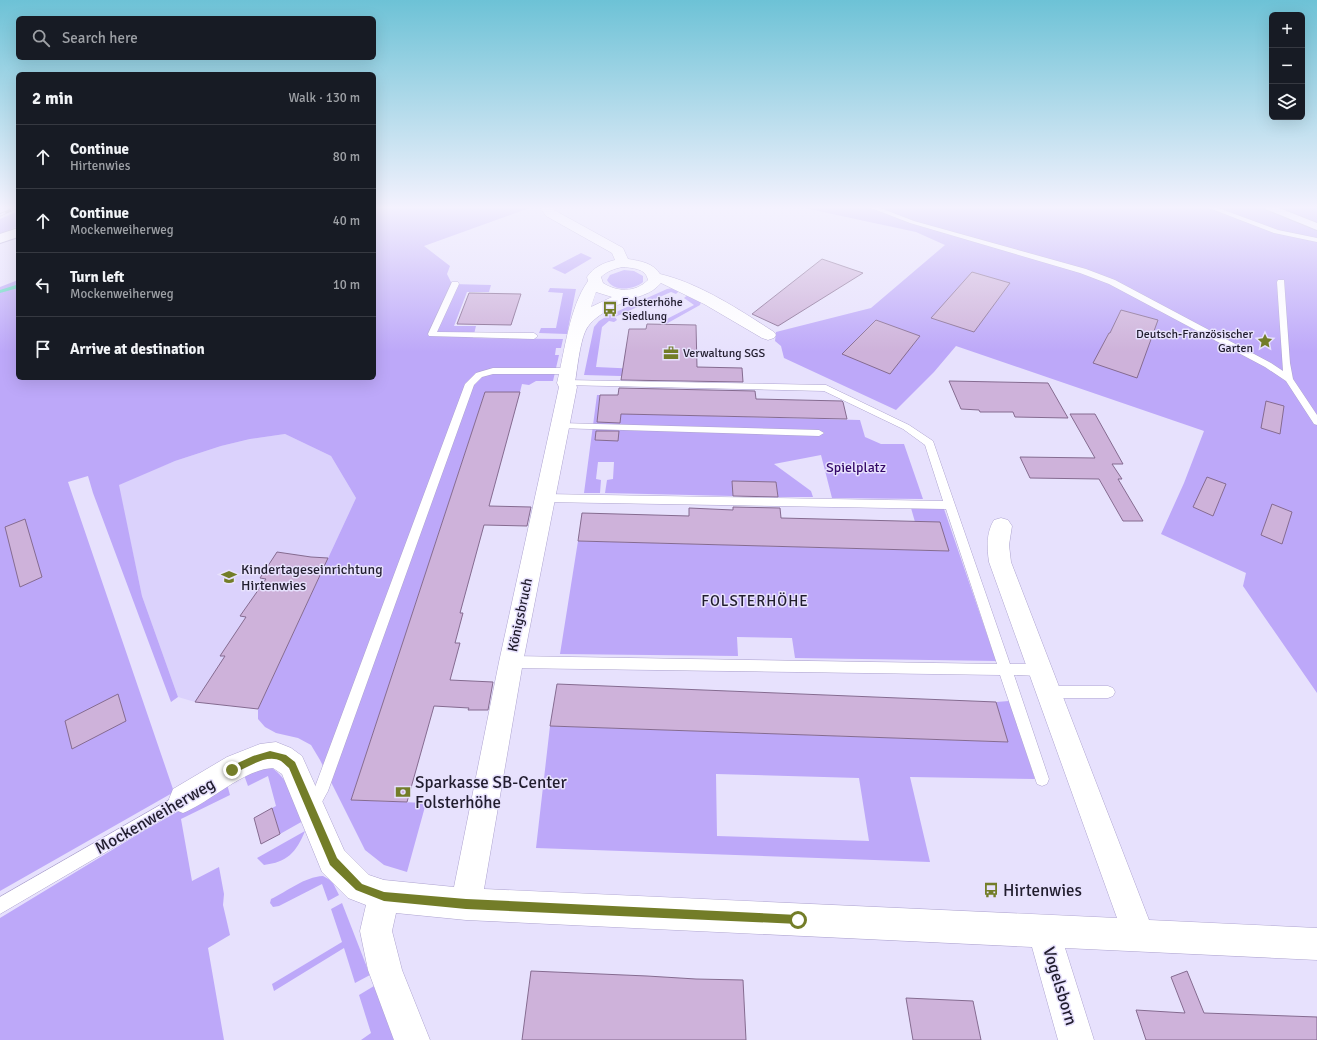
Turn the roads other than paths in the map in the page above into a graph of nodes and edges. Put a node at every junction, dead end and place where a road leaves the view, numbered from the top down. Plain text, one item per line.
1 (620, 255) edge
2 (1026, 255) edge
3 (622, 264) junction
4 (655, 277) junction
5 (594, 282) junction
6 (1281, 282) dead end
7 (455, 284) dead end
8 (632, 294) junction
9 (579, 328) junction
10 (768, 335) dead end
11 (534, 336) dead end
12 (567, 377) junction
13 (1289, 379) junction
14 (1317, 422) edge
15 (560, 426) junction
16 (819, 433) dead end
17 (544, 498) junction
18 (949, 505) junction
19 (1001, 526) dead end
20 (511, 662) junction
21 (1004, 669) junction
22 (1044, 681) junction
23 (1108, 692) dead end
24 (1042, 779) dead end
25 (183, 799) joint
26 (310, 808) junction
27 (384, 896) junction
28 (466, 904) junction
29 (0, 906) edge
30 (1044, 931) junction
31 (1139, 936) junction
32 (1317, 944) edge
33 (412, 1040) edge
34 (1076, 1040) edge

1 - 3 street
2 - 13 lane
3 - 4 street, Königsbruch
3 - 5 street, Königsbruch
4 - 8 street, Königsbruch
4 - 10 street
5 - 8 street, Königsbruch
5 - 9 street, Königsbruch
6 - 13 lane
7 - 11 lane
8 - 9 street, Königsbruch
9 - 12 street, Königsbruch
12 - 15 street, Königsbruch
12 - 18 lane
12 - 26 lane
13 - 14 lane
15 - 16 lane
15 - 17 street, Königsbruch
17 - 18 lane
17 - 20 street, Königsbruch
18 - 21 lane
19 - 22 street
20 - 21 lane
20 - 28 street, Königsbruch
21 - 22 lane
21 - 24 lane
22 - 23 lane
22 - 31 street
25 - 26 street, Mockenweiherweg
25 - 29 lane, Mockenweiherweg
26 - 27 street, Mockenweiherweg
27 - 28 street
27 - 33 street
28 - 30 street
30 - 31 street
30 - 34 street, Vogelsborn
31 - 32 street

